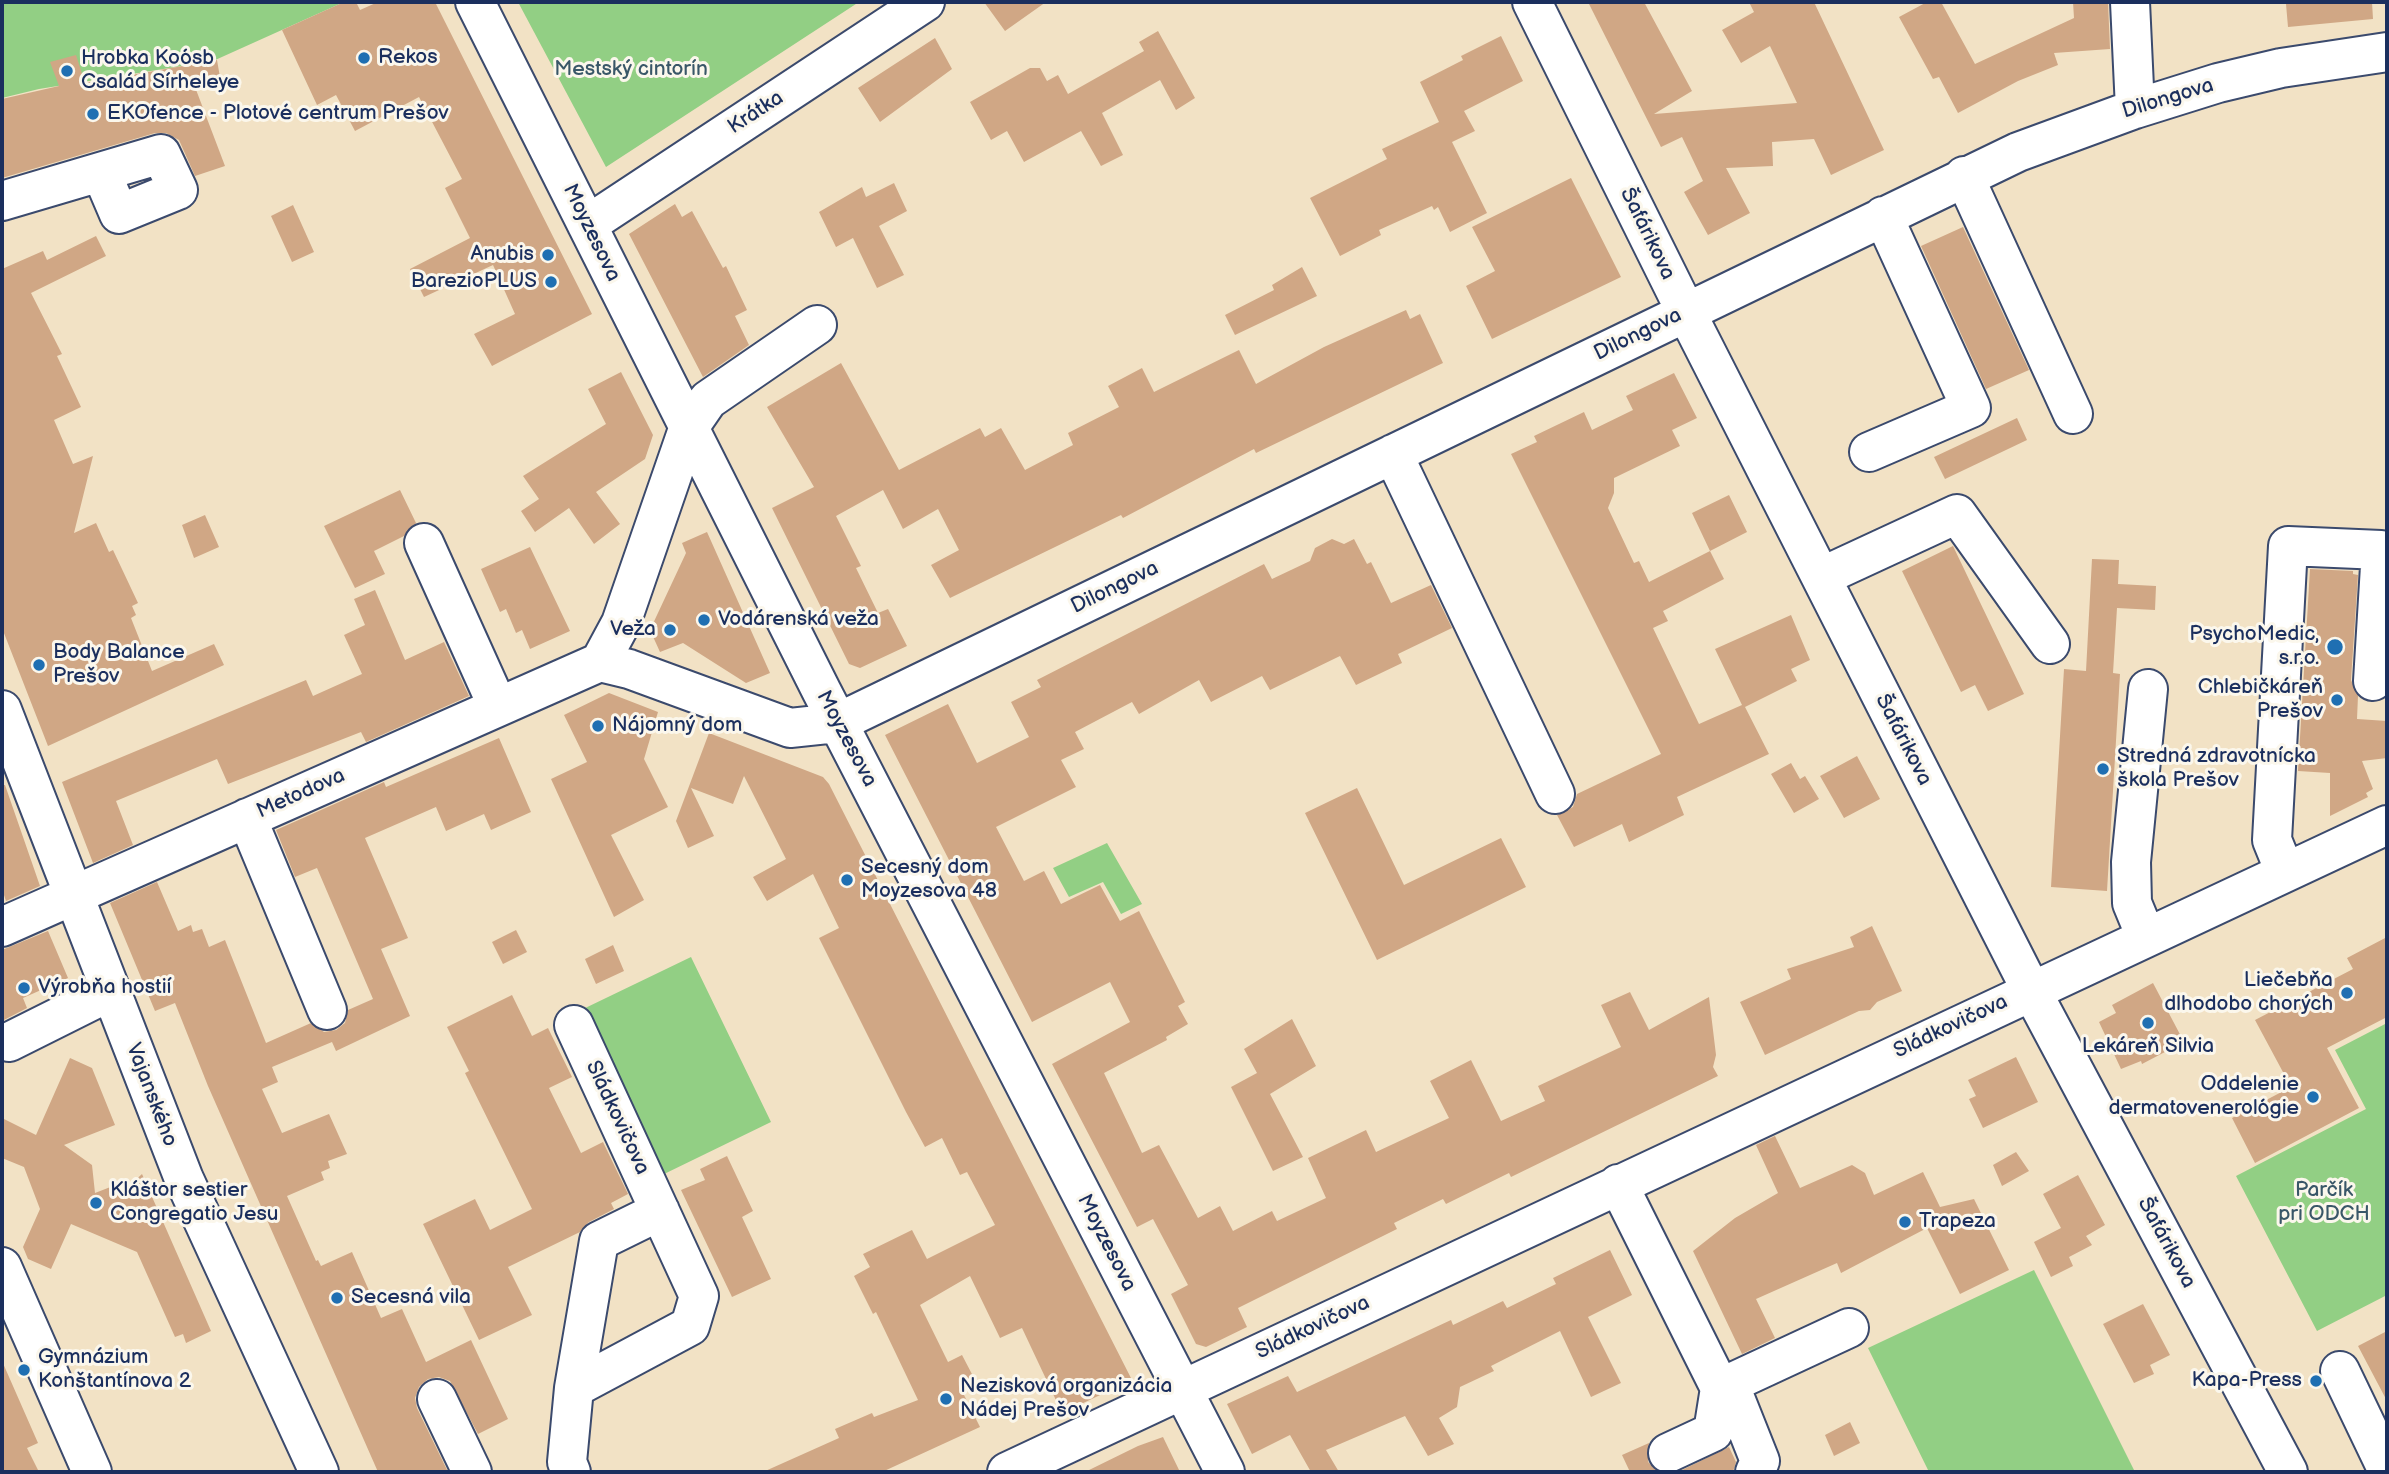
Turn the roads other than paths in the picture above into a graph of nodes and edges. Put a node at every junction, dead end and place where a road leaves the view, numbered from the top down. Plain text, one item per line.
1 (475, 2) edge
2 (1532, 2) edge
3 (2130, 2) edge
4 (915, 4) edge
5 (2387, 52) edge
6 (2135, 108) junction
7 (101, 172) dead end
8 (1964, 176) junction
9 (2, 201) edge
10 (1883, 216) junction
11 (587, 225) junction
12 (1686, 312) junction
13 (817, 325) dead end
14 (2073, 414) dead end
15 (688, 429) junction
16 (1869, 452) dead end
17 (1394, 454) junction
18 (424, 543) dead end
19 (1821, 577) junction
20 (2050, 644) dead end
21 (600, 662) junction
22 (2373, 681) dead end
23 (2148, 689) dead end
24 (498, 707) junction
25 (2, 710) edge
26 (837, 723) junction
27 (1555, 794) dead end
28 (247, 818) junction
29 (2387, 825) edge
30 (2285, 872) junction
31 (74, 894) junction
32 (2, 927) edge
33 (2146, 937) junction
34 (2031, 990) junction
35 (111, 991) junction
36 (327, 1010) dead end
37 (574, 1026) dead end
38 (9, 1042) dead end
39 (1618, 1184) junction
40 (660, 1211) junction
41 (2, 1267) edge
42 (1849, 1328) dead end
43 (2340, 1371) dead end
44 (1724, 1385) junction
45 (574, 1388) junction
46 (1182, 1390) junction
47 (437, 1399) dead end
48 (1668, 1452) dead end
49 (2387, 1469) edge
50 (92, 1472) edge
51 (319, 1472) edge
52 (472, 1472) edge
53 (571, 1472) edge
54 (1007, 1472) edge
55 (1225, 1472) edge
56 (1755, 1472) edge
57 (2288, 1472) edge

1 - 11 street, Moyzesova
2 - 12 street, Šafárikova
3 - 6 street
4 - 11 street, Krátka
5 - 6 street, Dilongova
6 - 8 street, Dilongova
7 - 9 street
8 - 10 street, Dilongova
8 - 14 street
10 - 12 street, Dilongova
10 - 16 street
11 - 15 street, Moyzesova
12 - 17 street, Dilongova
12 - 19 street, Šafárikova
13 - 15 street
15 - 21 street
15 - 26 street, Moyzesova
17 - 26 street, Dilongova
17 - 27 street
18 - 24 street
19 - 20 street
19 - 34 street, Šafárikova
21 - 24 street, Metodova
21 - 26 street, Dilongova
22 - 30 street
23 - 33 street
24 - 28 street, Metodova
25 - 31 street, Vajanského
26 - 46 street, Moyzesova
28 - 31 street, Metodova
28 - 36 street
29 - 30 street, Sládkovičova
30 - 33 street, Sládkovičova
31 - 32 street, Metodova
31 - 35 street, Vajanského
33 - 34 street, Sládkovičova
34 - 39 street, Sládkovičova
34 - 57 street, Šafárikova
35 - 38 street
35 - 51 street, Vajanského
37 - 40 street, Sládkovičova
39 - 44 street
39 - 46 street, Sládkovičova
40 - 45 street
40 - 45 street, Sládkovičova
41 - 50 street
42 - 44 street
43 - 49 street
44 - 48 street
44 - 56 street
45 - 53 street
46 - 54 street, Sládkovičova
46 - 55 street, Moyzesova
47 - 52 street

